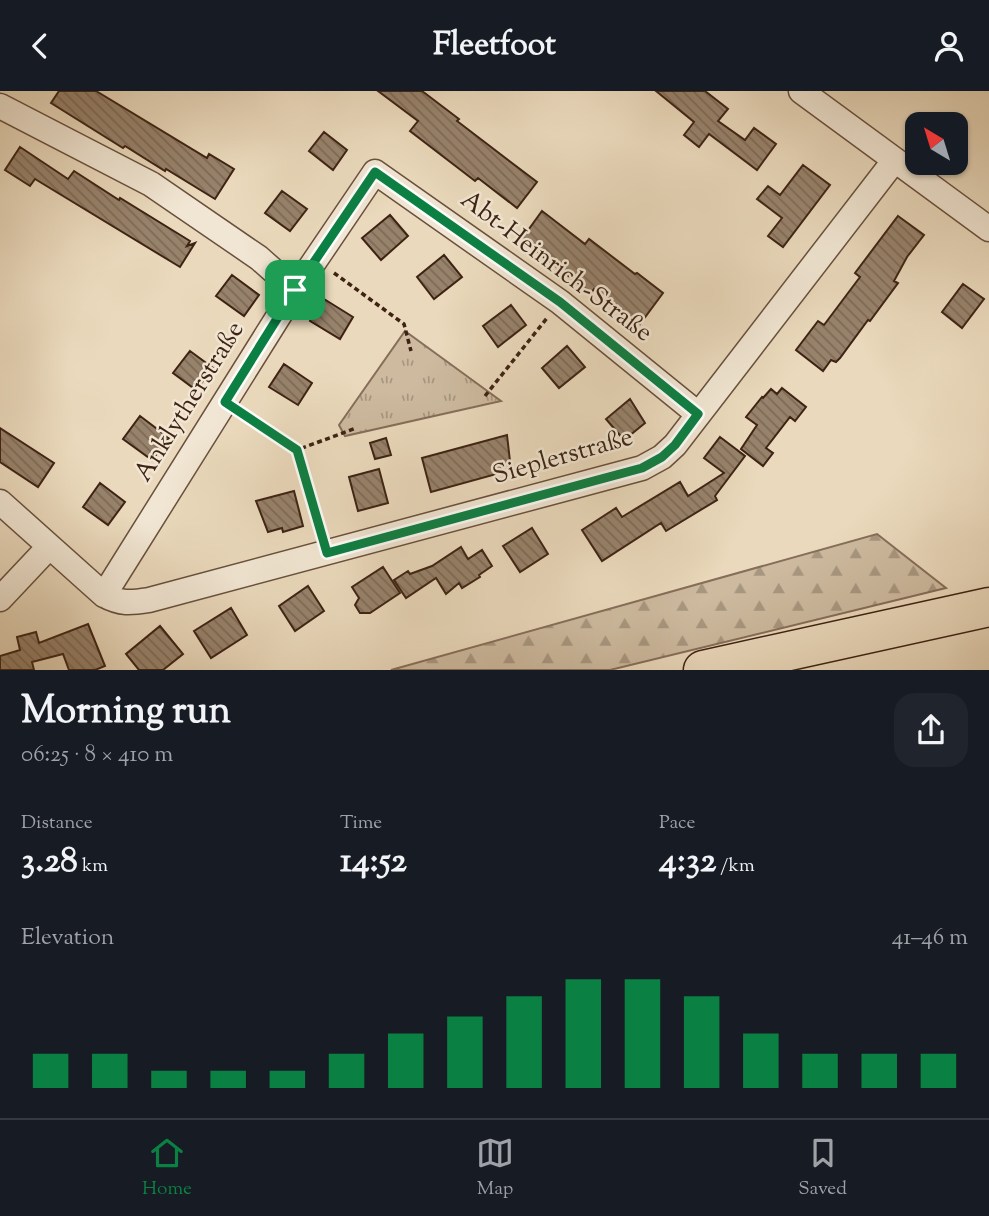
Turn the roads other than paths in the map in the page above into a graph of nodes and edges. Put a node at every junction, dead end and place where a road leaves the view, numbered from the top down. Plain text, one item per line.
1 (801, 91) edge
2 (0, 106) edge
3 (894, 160) junction
4 (375, 172) joint
5 (989, 229) edge
6 (295, 290) junction
7 (698, 414) junction
8 (0, 502) edge
9 (48, 547) junction
10 (110, 598) junction
11 (0, 599) edge
12 (989, 607) edge
13 (703, 670) edge

1 - 3 street
2 - 6 street
3 - 5 street
3 - 7 street, Sieplerstraße
4 - 6 street, Anklytherstraße
4 - 7 street, Abt-Heinrich-Straße
6 - 10 street, Anklytherstraße
7 - 10 street, Sieplerstraße
8 - 9 street
9 - 10 street
9 - 11 street
12 - 13 main road

